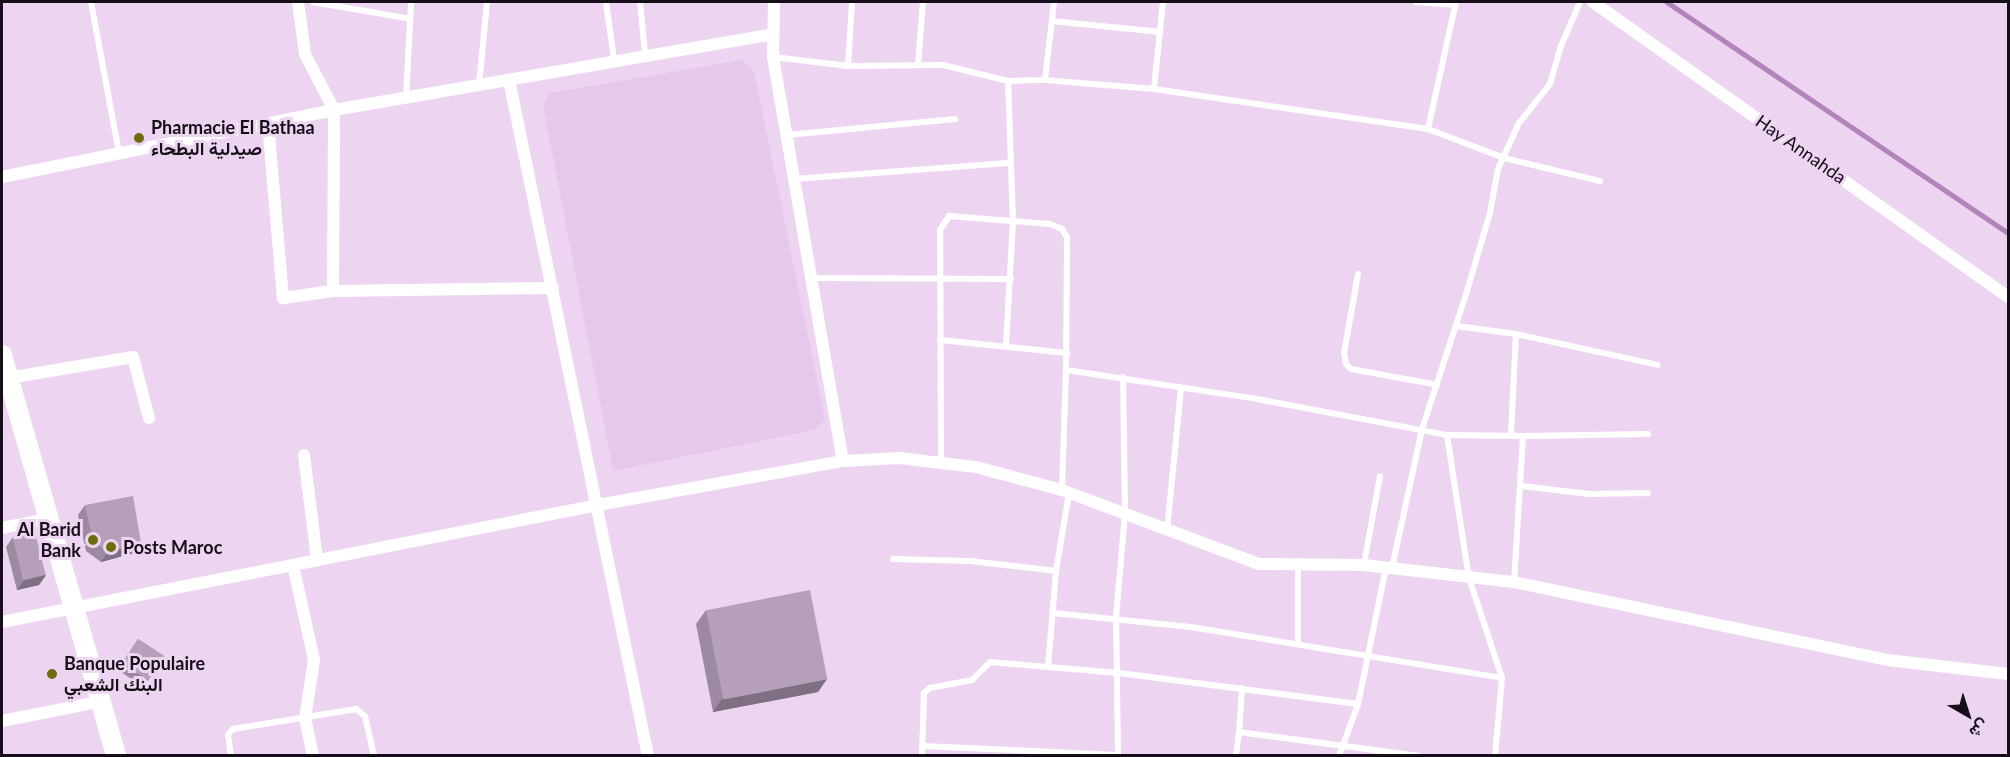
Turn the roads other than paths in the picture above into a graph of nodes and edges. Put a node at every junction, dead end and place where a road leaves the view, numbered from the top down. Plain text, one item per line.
1 (91, 2) edge
2 (298, 2) edge
3 (313, 2) edge
4 (411, 2) edge
5 (487, 2) edge
6 (606, 2) edge
7 (640, 2) edge
8 (774, 2) edge
9 (852, 2) edge
10 (923, 2) edge
11 (1054, 2) edge
12 (1163, 2) edge
13 (1416, 2) edge
14 (1580, 2) edge
15 (1593, 2) edge
16 (1456, 3) edge
17 (411, 19) junction
18 (1052, 21) junction
19 (1160, 32) junction
20 (773, 34) junction
21 (645, 53) junction
22 (773, 57) junction
23 (614, 59) junction
24 (918, 65) junction
25 (848, 66) junction
26 (509, 80) junction
27 (1045, 80) junction
28 (1008, 81) junction
29 (479, 85) junction
30 (1154, 89) junction
31 (406, 98) junction
32 (334, 110) junction
33 (955, 119) dead end
34 (268, 123) junction
35 (1428, 129) junction
36 (786, 135) junction
37 (119, 153) junction
38 (1504, 158) junction
39 (1010, 163) junction
40 (2, 177) edge
41 (795, 179) junction
42 (1600, 181) dead end
43 (1013, 220) junction
44 (1358, 274) dead end
45 (813, 278) junction
46 (941, 279) junction
47 (1011, 279) junction
48 (553, 288) junction
49 (333, 291) junction
50 (2008, 297) edge
51 (1456, 326) junction
52 (1516, 334) junction
53 (940, 340) junction
54 (1006, 346) junction
55 (1067, 353) junction
56 (2, 355) edge
57 (1658, 365) dead end
58 (1066, 370) junction
59 (1123, 377) junction
60 (8, 378) junction
61 (1438, 385) junction
62 (1181, 389) junction
63 (149, 418) dead end
64 (1422, 429) junction
65 (1648, 434) dead end
66 (1447, 435) junction
67 (1511, 435) junction
68 (1523, 436) junction
69 (304, 455) dead end
70 (941, 461) junction
71 (843, 462) junction
72 (1380, 476) dead end
73 (1522, 486) junction
74 (1066, 491) junction
75 (1648, 493) dead end
76 (597, 505) junction
77 (1125, 512) junction
78 (48, 519) junction
79 (2, 528) edge
80 (1167, 532) junction
81 (893, 559) dead end
82 (317, 560) junction
83 (293, 565) junction
84 (1298, 565) junction
85 (1364, 565) junction
86 (1389, 568) junction
87 (1056, 571) junction
88 (1469, 578) junction
89 (1514, 582) junction
90 (73, 608) junction
91 (1053, 613) junction
92 (1116, 618) junction
93 (2, 622) edge
94 (1298, 644) junction
95 (1370, 657) junction
96 (1048, 667) junction
97 (1119, 673) junction
98 (2008, 674) edge
99 (1502, 678) junction
100 (1242, 688) junction
101 (102, 701) junction
102 (1358, 704) junction
103 (305, 718) junction
104 (2, 721) edge
105 (1239, 732) junction
106 (922, 746) junction
107 (1342, 747) junction
108 (1037, 754) edge
109 (1120, 755) edge
110 (116, 756) edge
111 (231, 756) edge
112 (313, 756) edge
113 (374, 756) edge
114 (648, 756) edge
115 (922, 756) edge
116 (1236, 756) edge
117 (1339, 756) edge
118 (1419, 756) edge
119 (1495, 756) edge

1 - 37 lane
2 - 32 street
3 - 17 lane
4 - 17 lane
5 - 29 lane
6 - 23 lane
7 - 21 lane
8 - 20 street
9 - 25 lane
10 - 24 lane
11 - 18 lane
12 - 19 lane
13 - 16 lane
14 - 38 lane
15 - 50 street, Hay Annahda
16 - 35 lane
17 - 31 lane
18 - 19 lane
18 - 27 lane
19 - 30 lane
20 - 21 street
20 - 22 street
21 - 23 street
22 - 25 lane
22 - 36 street
23 - 26 street
24 - 25 lane
24 - 28 lane
26 - 29 street
26 - 48 street
27 - 28 lane
27 - 30 lane
28 - 39 lane
29 - 31 street
30 - 35 lane
31 - 32 street
32 - 34 street
32 - 49 street
33 - 36 lane
34 - 37 street
34 - 49 street
35 - 38 lane
36 - 41 street
37 - 40 street
38 - 42 lane
38 - 51 lane
39 - 41 lane
39 - 43 lane
41 - 45 street
43 - 46 lane
43 - 47 lane
43 - 55 lane
44 - 61 lane
45 - 46 lane
45 - 71 street
46 - 47 lane
46 - 53 lane
47 - 54 lane
48 - 49 street
48 - 76 street
51 - 52 lane
51 - 61 lane
52 - 57 lane
52 - 67 lane
53 - 54 lane
53 - 70 lane
54 - 55 lane
55 - 58 lane
56 - 60 main road
58 - 59 lane
58 - 74 lane
59 - 62 lane
59 - 77 lane
60 - 63 street
60 - 78 main road
61 - 64 lane
62 - 64 lane
62 - 80 lane
64 - 66 lane
64 - 86 lane
65 - 68 lane
66 - 67 lane
66 - 88 lane
67 - 68 lane
68 - 73 lane
69 - 82 street
70 - 71 street
70 - 74 street
71 - 76 street
72 - 85 lane
73 - 75 lane
73 - 89 lane
74 - 77 street
74 - 87 lane
76 - 82 street
76 - 114 street
77 - 80 street
77 - 92 lane
78 - 79 street
78 - 90 main road
80 - 84 street
81 - 87 lane
82 - 83 street
83 - 90 street
83 - 103 street
84 - 85 street
84 - 94 lane
85 - 86 street
86 - 88 street
86 - 95 lane
87 - 91 lane
88 - 89 street
88 - 99 lane
89 - 98 street
90 - 93 street
90 - 101 main road
91 - 92 lane
91 - 96 lane
92 - 94 lane
92 - 97 lane
94 - 95 lane
95 - 99 lane
95 - 102 lane
96 - 97 lane
96 - 106 lane
97 - 100 lane
97 - 109 lane
99 - 119 lane
100 - 102 lane
100 - 105 lane
101 - 104 street
101 - 110 main road
102 - 107 lane
103 - 111 lane
103 - 112 street
103 - 113 lane
105 - 107 lane
105 - 116 lane
106 - 108 lane
106 - 115 lane
107 - 117 lane
107 - 118 lane
108 - 109 lane

